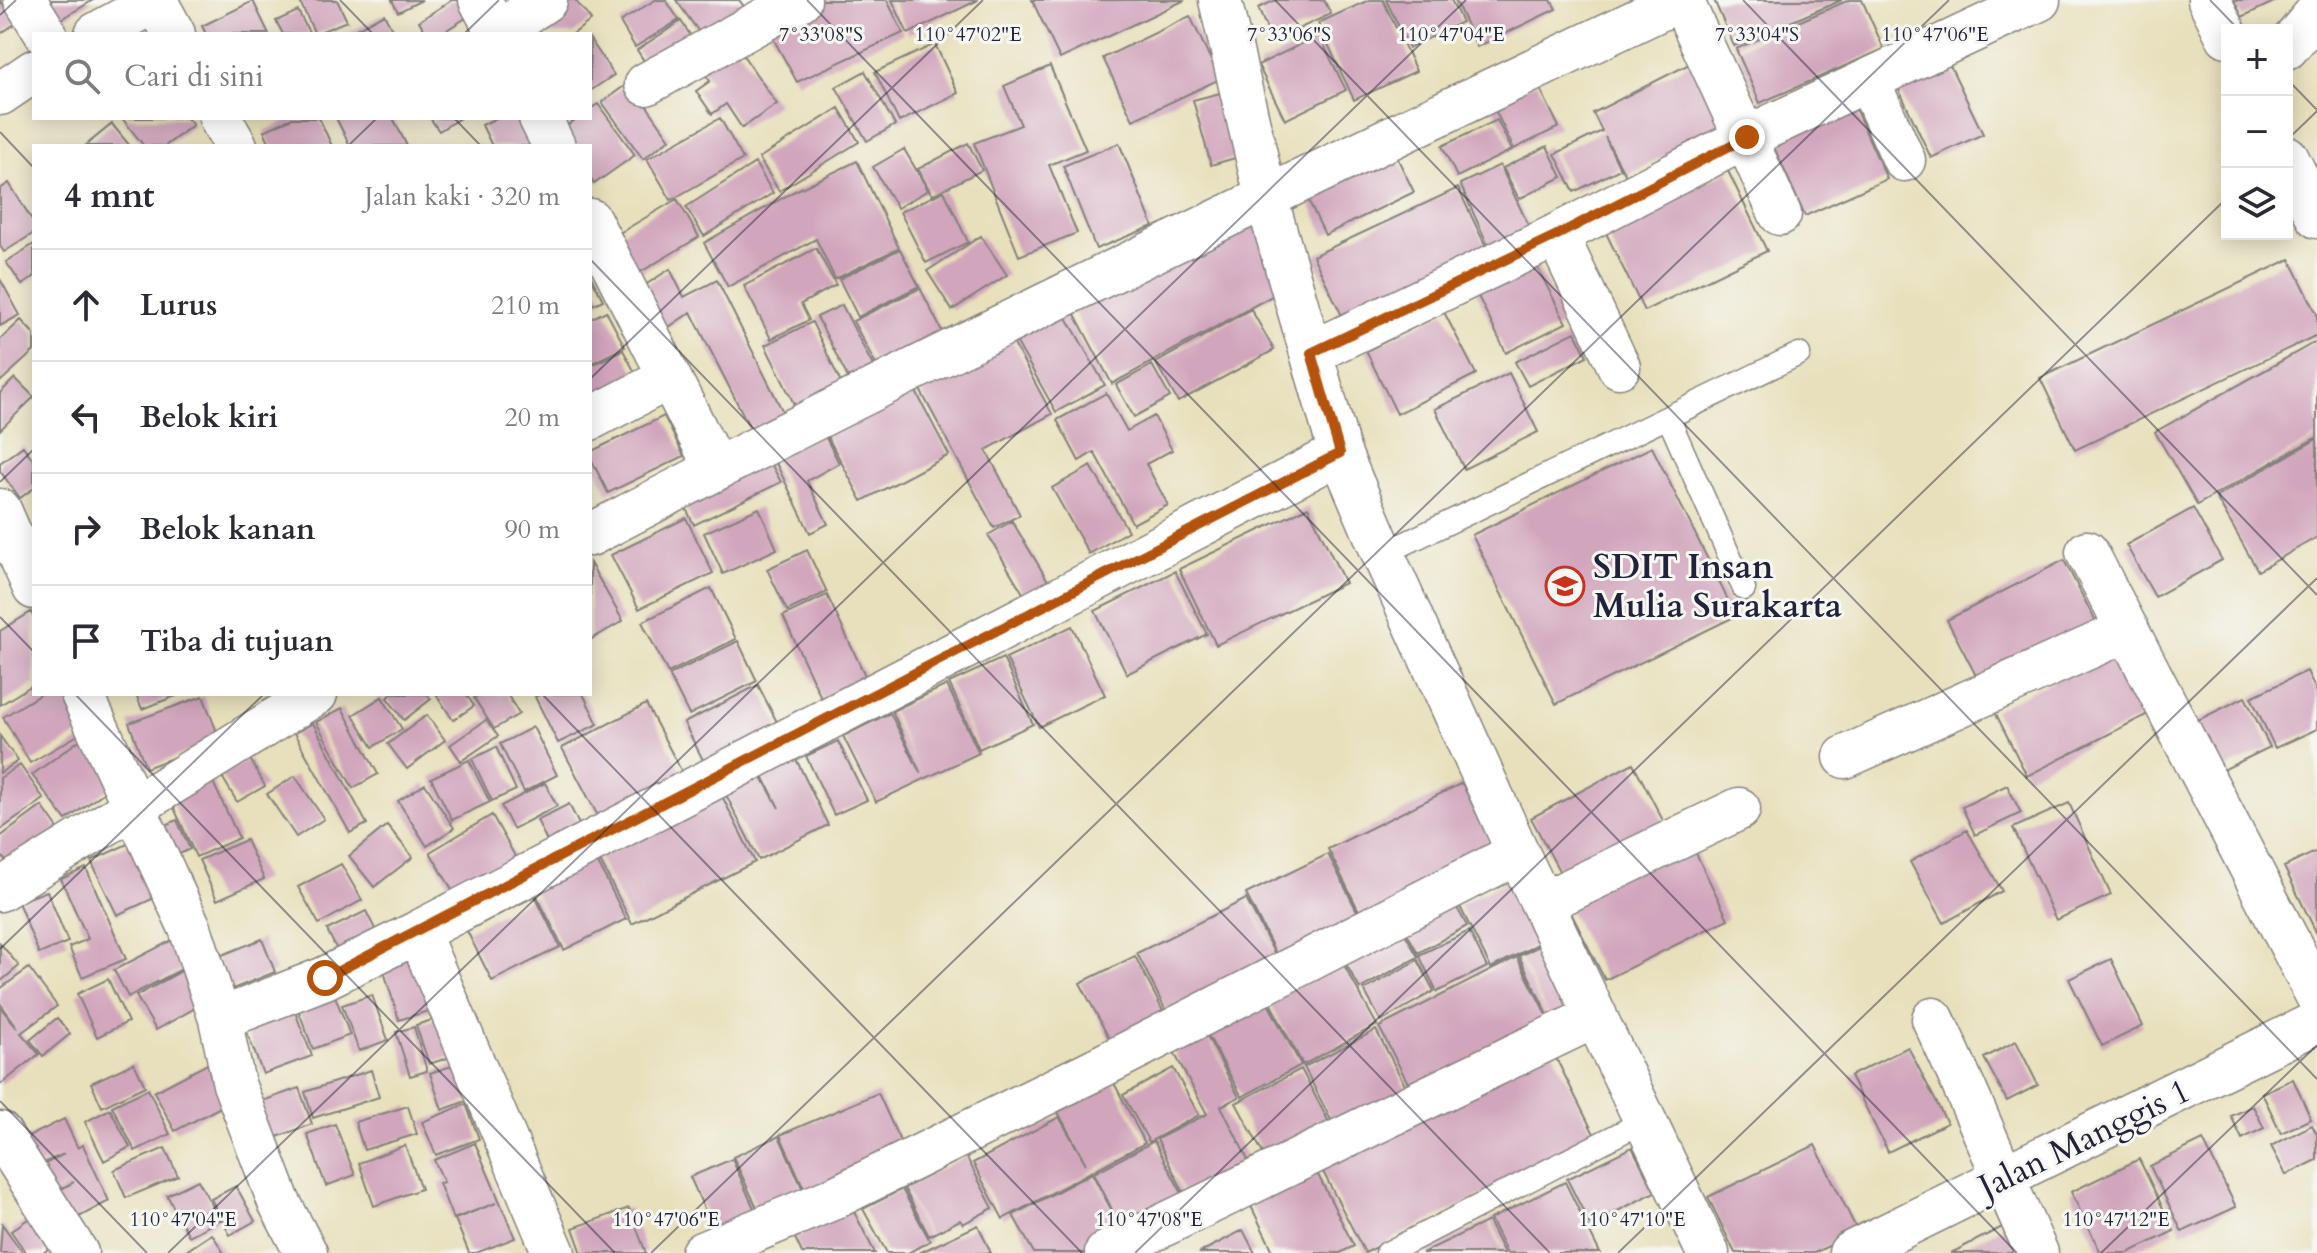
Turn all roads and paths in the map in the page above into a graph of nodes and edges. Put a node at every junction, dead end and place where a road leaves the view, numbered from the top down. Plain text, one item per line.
1 (25, 0) edge
2 (157, 0) edge
3 (480, 0) edge
4 (546, 0) edge
5 (800, 0) edge
6 (1220, 0) edge
7 (1681, 0) edge
8 (2039, 0) edge
9 (2209, 0) edge
10 (2317, 12) edge
11 (2221, 24) edge
12 (45, 32) edge
13 (100, 32) edge
14 (173, 32) edge
15 (497, 32) edge
16 (501, 32) edge
17 (2293, 41) edge
18 (32, 72) edge
19 (1868, 80) junction
20 (646, 84) dead end
21 (0, 94) edge
22 (221, 120) edge
23 (541, 120) edge
24 (1747, 137) junction
25 (235, 144) edge
26 (553, 144) edge
27 (1904, 160) dead end
28 (2292, 168) edge
29 (1266, 197) junction
30 (1780, 214) dead end
31 (2317, 217) edge
32 (592, 224) edge
33 (1557, 235) junction
34 (1311, 353) junction
35 (1799, 354) dead end
36 (1619, 367) dead end
37 (669, 378) junction
38 (1668, 417) junction
39 (592, 418) edge
40 (1340, 453) junction
41 (716, 469) junction
42 (0, 510) edge
43 (592, 534) edge
44 (2087, 552) dead end
45 (1383, 554) junction
46 (32, 583) edge
47 (1744, 589) dead end
48 (2128, 630) junction
49 (83, 696) edge
50 (313, 696) edge
51 (1845, 757) dead end
52 (135, 805) junction
53 (1739, 809) dead end
54 (1518, 853) junction
55 (0, 890) edge
56 (1543, 903) junction
57 (418, 932) junction
58 (2317, 996) edge
59 (1596, 1016) junction
60 (220, 1019) junction
61 (1933, 1019) dead end
62 (2317, 1022) edge
63 (1646, 1120) junction
64 (0, 1133) edge
65 (2003, 1178) junction
66 (1904, 1241) edge
67 (67, 1250) edge
68 (306, 1253) edge
69 (554, 1253) edge
70 (702, 1253) edge
71 (1106, 1253) edge
72 (1387, 1253) edge
73 (1708, 1253) edge
74 (1850, 1253) edge
75 (2037, 1253) edge

1 - 12 street
2 - 13 street
2 - 14 street
3 - 15 street
4 - 16 street
5 - 20 street
6 - 29 street
7 - 24 street
7 - 29 street
8 - 19 street
9 - 11 street
10 - 17 street
18 - 21 street
19 - 24 street
19 - 27 street
22 - 25 street
23 - 26 street
24 - 30 street
24 - 33 street
28 - 31 street
29 - 34 street
29 - 41 street
32 - 37 street
33 - 34 street
33 - 36 street
34 - 40 street
35 - 38 lane
37 - 39 street
37 - 41 street
38 - 45 lane
38 - 47 lane
40 - 45 street
40 - 57 street
41 - 43 street
42 - 46 street
44 - 48 street
45 - 54 street
48 - 51 street
48 - 58 street
49 - 52 street
50 - 52 street
52 - 55 street
52 - 60 street
53 - 56 street
54 - 56 street
54 - 70 street
56 - 59 street
57 - 60 street
57 - 69 street
59 - 63 street
59 - 71 street
60 - 68 street
61 - 65 street
62 - 65 street, Jalan Manggis 1
63 - 72 lane
63 - 73 street
64 - 67 street
65 - 66 street, Jalan Manggis 1
65 - 75 street
66 - 74 street, Jalan Manggis 1

